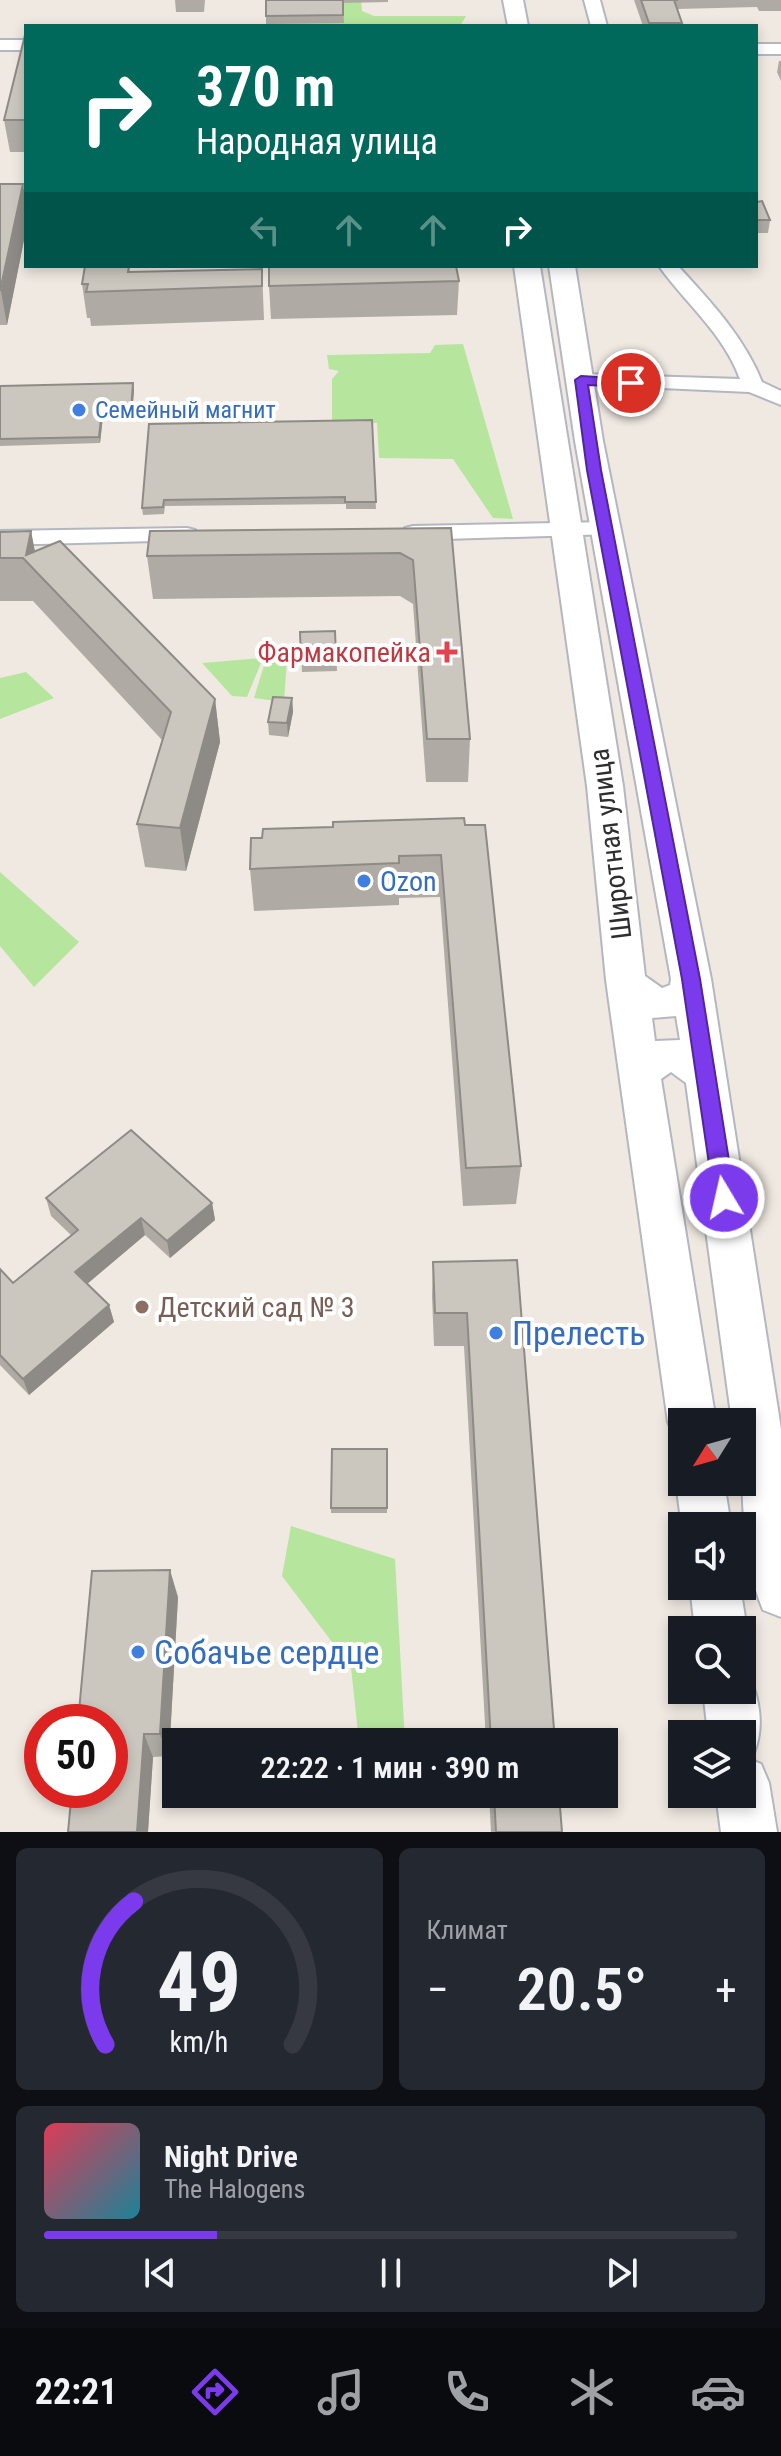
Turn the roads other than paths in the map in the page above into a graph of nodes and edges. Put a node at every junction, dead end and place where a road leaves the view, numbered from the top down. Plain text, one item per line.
1 (513, 0) edge
2 (592, 0) edge
3 (518, 24) edge
4 (598, 24) edge
5 (0, 45) edge
6 (24, 45) edge
7 (758, 49) edge
8 (781, 49) edge
9 (527, 268) edge
10 (562, 268) edge
11 (670, 268) edge
12 (781, 372) edge
13 (581, 380) junction
14 (753, 386) junction
15 (781, 399) edge
16 (605, 529) junction
17 (565, 532) junction
18 (387, 533) edge
19 (207, 535) edge
20 (0, 538) edge
21 (691, 979) junction
22 (626, 980) junction
23 (705, 1076) junction
24 (641, 1078) junction
25 (690, 1408) edge
26 (781, 1592) edge
27 (746, 1808) edge
28 (749, 1832) edge

1 - 3 main road
2 - 4 street
5 - 6 street
7 - 8 street
9 - 17 main road, Широтная улица
10 - 13 main road, Широтная улица
11 - 14 street
12 - 14 street
13 - 14 street
13 - 16 main road, Широтная улица
14 - 15 street
16 - 17 street
16 - 21 main road, Широтная улица
17 - 18 street
17 - 22 main road, Широтная улица
19 - 20 street
21 - 22 main road
21 - 23 main road, Широтная улица
22 - 24 main road, Широтная улица
23 - 24 main road
23 - 26 main road, Широтная улица
24 - 25 main road, Широтная улица
27 - 28 main road

